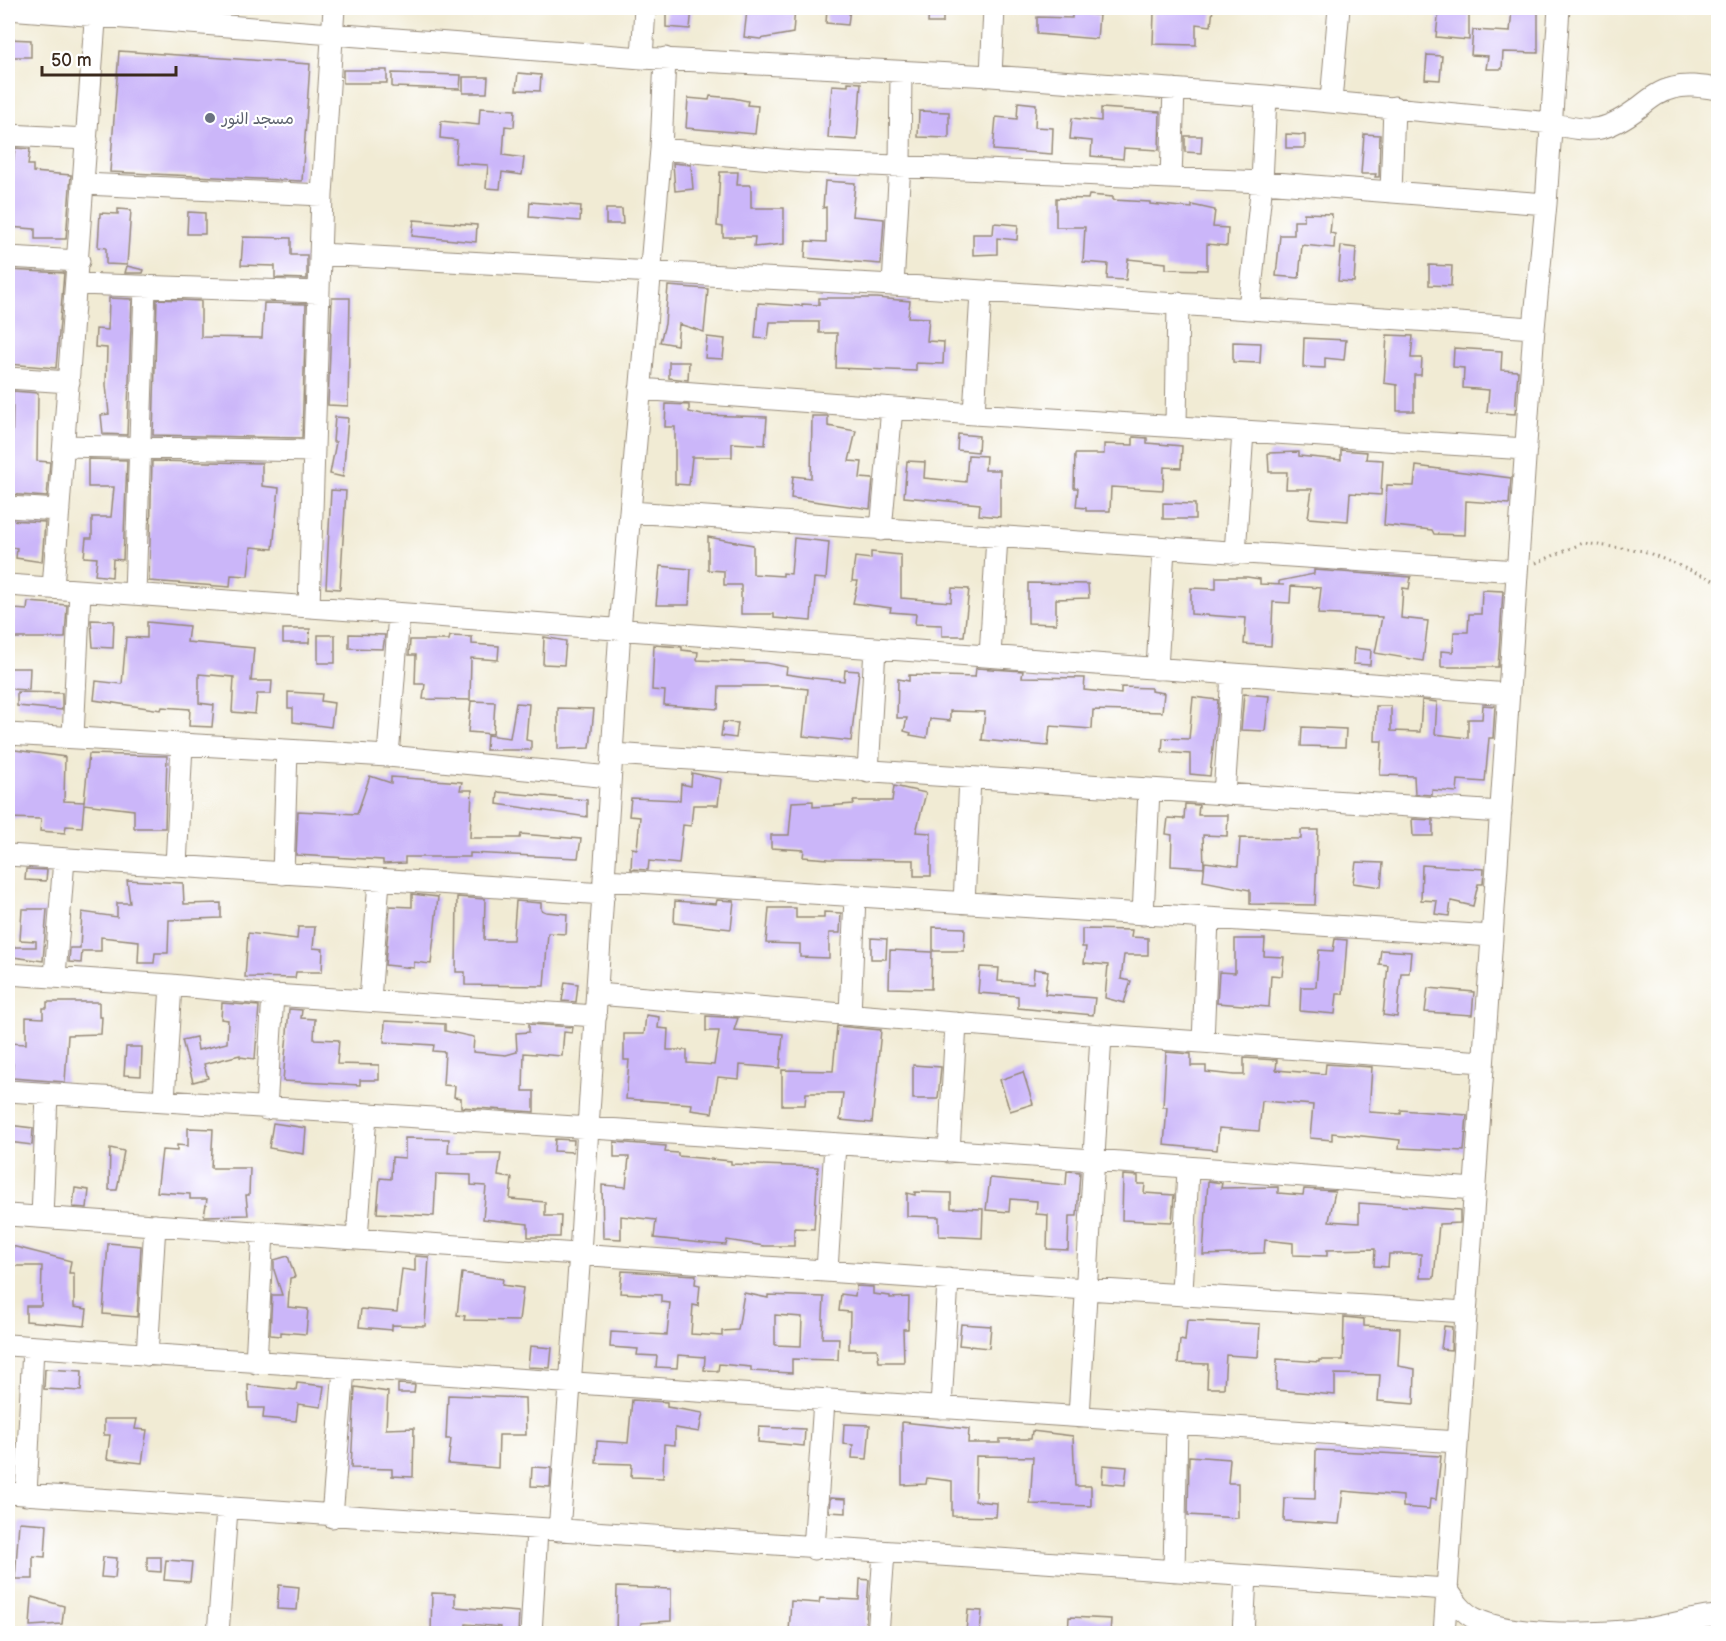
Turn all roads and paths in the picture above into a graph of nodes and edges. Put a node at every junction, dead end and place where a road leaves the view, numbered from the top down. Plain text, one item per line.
1 (334, 8) edge
2 (645, 8) edge
3 (994, 8) edge
4 (1339, 8) edge
5 (1559, 8) edge
6 (8, 9) edge
7 (96, 11) edge
8 (331, 34) junction
9 (642, 58) junction
10 (665, 58) junction
11 (901, 72) junction
12 (991, 76) junction
13 (1174, 89) junction
14 (1719, 89) edge
15 (1266, 96) junction
16 (1331, 101) junction
17 (1394, 107) junction
18 (1551, 123) junction
19 (8, 135) edge
20 (87, 139) junction
21 (661, 149) junction
22 (900, 164) junction
23 (1171, 178) junction
24 (1262, 182) junction
25 (84, 183) junction
26 (1391, 192) junction
27 (322, 195) junction
28 (1546, 204) junction
29 (320, 254) junction
30 (8, 256) edge
31 (79, 261) junction
32 (650, 272) junction
33 (78, 284) junction
34 (893, 285) junction
35 (145, 286) junction
36 (319, 292) junction
37 (981, 293) junction
38 (1178, 303) junction
39 (1249, 309) junction
40 (1534, 328) junction
41 (8, 378) edge
42 (69, 382) junction
43 (640, 390) junction
44 (892, 408) junction
45 (974, 414) junction
46 (1176, 425) junction
47 (1243, 431) junction
48 (64, 446) junction
49 (140, 447) junction
50 (1526, 449) junction
51 (314, 451) junction
52 (8, 507) edge
53 (59, 510) junction
54 (630, 512) junction
55 (881, 530) junction
56 (997, 536) junction
57 (1164, 548) junction
58 (1235, 554) junction
59 (1517, 571) junction
60 (1719, 582) edge
61 (8, 585) edge
62 (54, 588) junction
63 (80, 591) junction
64 (135, 594) junction
65 (309, 607) junction
66 (399, 614) junction
67 (620, 629) junction
68 (874, 648) junction
69 (990, 656) junction
70 (1157, 669) junction
71 (1232, 675) junction
72 (1509, 694) junction
73 (8, 734) edge
74 (73, 736) junction
75 (182, 744) junction
76 (287, 752) junction
77 (613, 754) junction
78 (388, 756) junction
79 (868, 772) junction
80 (610, 777) junction
81 (970, 778) junction
82 (1149, 790) junction
83 (1224, 795) junction
84 (1500, 812) junction
85 (8, 855) edge
86 (64, 859) junction
87 (176, 866) junction
88 (283, 874) junction
89 (379, 881) junction
90 (604, 887) junction
91 (855, 897) junction
92 (964, 903) junction
93 (1143, 915) junction
94 (1208, 919) junction
95 (1492, 936) junction
96 (8, 974) edge
97 (55, 976) junction
98 (171, 985) junction
99 (597, 994) junction
100 (273, 996) junction
101 (370, 1000) junction
102 (850, 1014) junction
103 (596, 1016) junction
104 (956, 1023) junction
105 (1101, 1035) junction
106 (1203, 1042) junction
107 (1483, 1062) junction
108 (8, 1091) edge
109 (48, 1094) junction
110 (164, 1100) junction
111 (266, 1109) junction
112 (366, 1114) junction
113 (589, 1127) junction
114 (834, 1145) junction
115 (949, 1152) junction
116 (1094, 1160) junction
117 (1188, 1169) junction
118 (1474, 1189) junction
119 (8, 1215) edge
120 (42, 1217) junction
121 (155, 1225) junction
122 (263, 1232) junction
123 (357, 1239) junction
124 (580, 1253) junction
125 (826, 1270) junction
126 (948, 1279) junction
127 (1086, 1289) junction
128 (1182, 1293) junction
129 (1466, 1312) junction
130 (8, 1345) edge
131 (33, 1347) junction
132 (147, 1355) junction
133 (256, 1363) junction
134 (344, 1369) junction
135 (569, 1384) junction
136 (824, 1401) junction
137 (941, 1408) junction
138 (1079, 1417) junction
139 (1177, 1424) junction
140 (1457, 1442) junction
141 (17, 1494) edge
142 (227, 1509) junction
143 (332, 1517) junction
144 (537, 1530) junction
145 (559, 1531) junction
146 (814, 1549) junction
147 (884, 1553) junction
148 (1174, 1571) junction
149 (1245, 1576) junction
150 (1447, 1589) junction
151 (1719, 1616) edge
152 (218, 1634) edge
153 (531, 1634) edge
154 (878, 1634) edge
155 (1242, 1634) edge
156 (1444, 1634) edge

1 - 8 street
2 - 9 street
3 - 12 street
4 - 16 street
5 - 18 street
6 - 7 street
7 - 8 street
7 - 20 street
8 - 9 street
8 - 27 street
9 - 10 street
10 - 11 street
10 - 21 street
11 - 12 street
11 - 22 street
12 - 13 street
13 - 15 street
13 - 23 street
14 - 18 street
15 - 16 street
15 - 24 street
16 - 17 street
17 - 18 street
17 - 26 street
18 - 28 street
19 - 20 street
20 - 25 street
21 - 22 street
21 - 32 street
22 - 23 street
22 - 34 street
23 - 24 street
24 - 26 street
24 - 39 street
25 - 27 street
25 - 31 street
26 - 28 street
27 - 29 street
28 - 40 street
29 - 32 street
29 - 36 street
30 - 31 street
31 - 33 street
32 - 34 street
32 - 43 street
33 - 35 street
33 - 42 street
34 - 37 street
35 - 36 street
35 - 49 street
36 - 51 street
37 - 38 street
37 - 45 street
38 - 39 street
38 - 46 street
39 - 40 street
40 - 50 street
41 - 42 street
42 - 48 street
43 - 44 street
43 - 54 street
44 - 45 street
44 - 55 street
45 - 46 street
46 - 47 street
47 - 50 street
47 - 58 street
48 - 49 street
48 - 53 street
49 - 51 street
49 - 64 street
50 - 59 street
51 - 65 street
52 - 53 street
53 - 62 street
54 - 55 street
54 - 67 street
55 - 56 street
56 - 57 street
56 - 69 street
57 - 58 street
57 - 70 street
58 - 59 street
59 - 60 path
59 - 72 street
61 - 62 street
62 - 63 street
63 - 64 street
63 - 74 street
64 - 65 street
65 - 66 street
66 - 67 street
66 - 78 street
67 - 68 street
67 - 77 street
68 - 69 street
68 - 79 street
69 - 70 street
70 - 71 street
71 - 72 street
71 - 83 street
72 - 84 street
73 - 74 street
74 - 75 street
75 - 76 street
75 - 87 street
76 - 78 street
76 - 88 street
77 - 79 street
77 - 80 street
78 - 80 street
79 - 81 street
80 - 90 street
81 - 82 street
81 - 92 street
82 - 83 street
82 - 93 street
83 - 84 street
84 - 95 street
85 - 86 street
86 - 87 street
86 - 97 street
87 - 88 street
88 - 89 street
89 - 90 street
89 - 101 street
90 - 91 street
90 - 99 street
91 - 92 street
91 - 102 street
92 - 93 street
93 - 94 street
94 - 95 street
94 - 106 street
95 - 107 street
96 - 97 street
97 - 98 street
98 - 100 street
98 - 110 street
99 - 102 street
99 - 103 street
100 - 101 street
100 - 111 street
101 - 103 street
102 - 104 street
103 - 113 street
104 - 105 street
104 - 115 street
105 - 106 street
105 - 116 street
106 - 107 street
107 - 118 street
108 - 109 street
109 - 110 street
109 - 120 street
110 - 111 street
111 - 112 street
112 - 113 street
112 - 123 street
113 - 114 street
113 - 124 street
114 - 115 street
114 - 125 street
115 - 116 street
116 - 117 street
116 - 127 street
117 - 118 street
117 - 128 street
118 - 129 street
119 - 120 street
120 - 121 street
121 - 122 street
121 - 132 street
122 - 123 street
122 - 133 street
123 - 124 street
124 - 125 street
124 - 135 street
125 - 126 street
126 - 127 street
126 - 137 street
127 - 128 street
127 - 138 street
128 - 129 street
129 - 140 street
130 - 131 street
131 - 132 street
131 - 141 street
132 - 133 street
133 - 134 street
134 - 135 street
134 - 143 street
135 - 136 street
135 - 145 street
136 - 137 street
136 - 146 street
137 - 138 street
138 - 139 street
139 - 140 street
139 - 148 street
140 - 150 street
141 - 142 street
142 - 143 street
142 - 152 street
143 - 144 street
144 - 145 street
144 - 153 street
145 - 146 street
146 - 147 street
147 - 148 street
147 - 154 street
148 - 149 street
149 - 150 street
149 - 155 street
150 - 151 street
150 - 156 street

